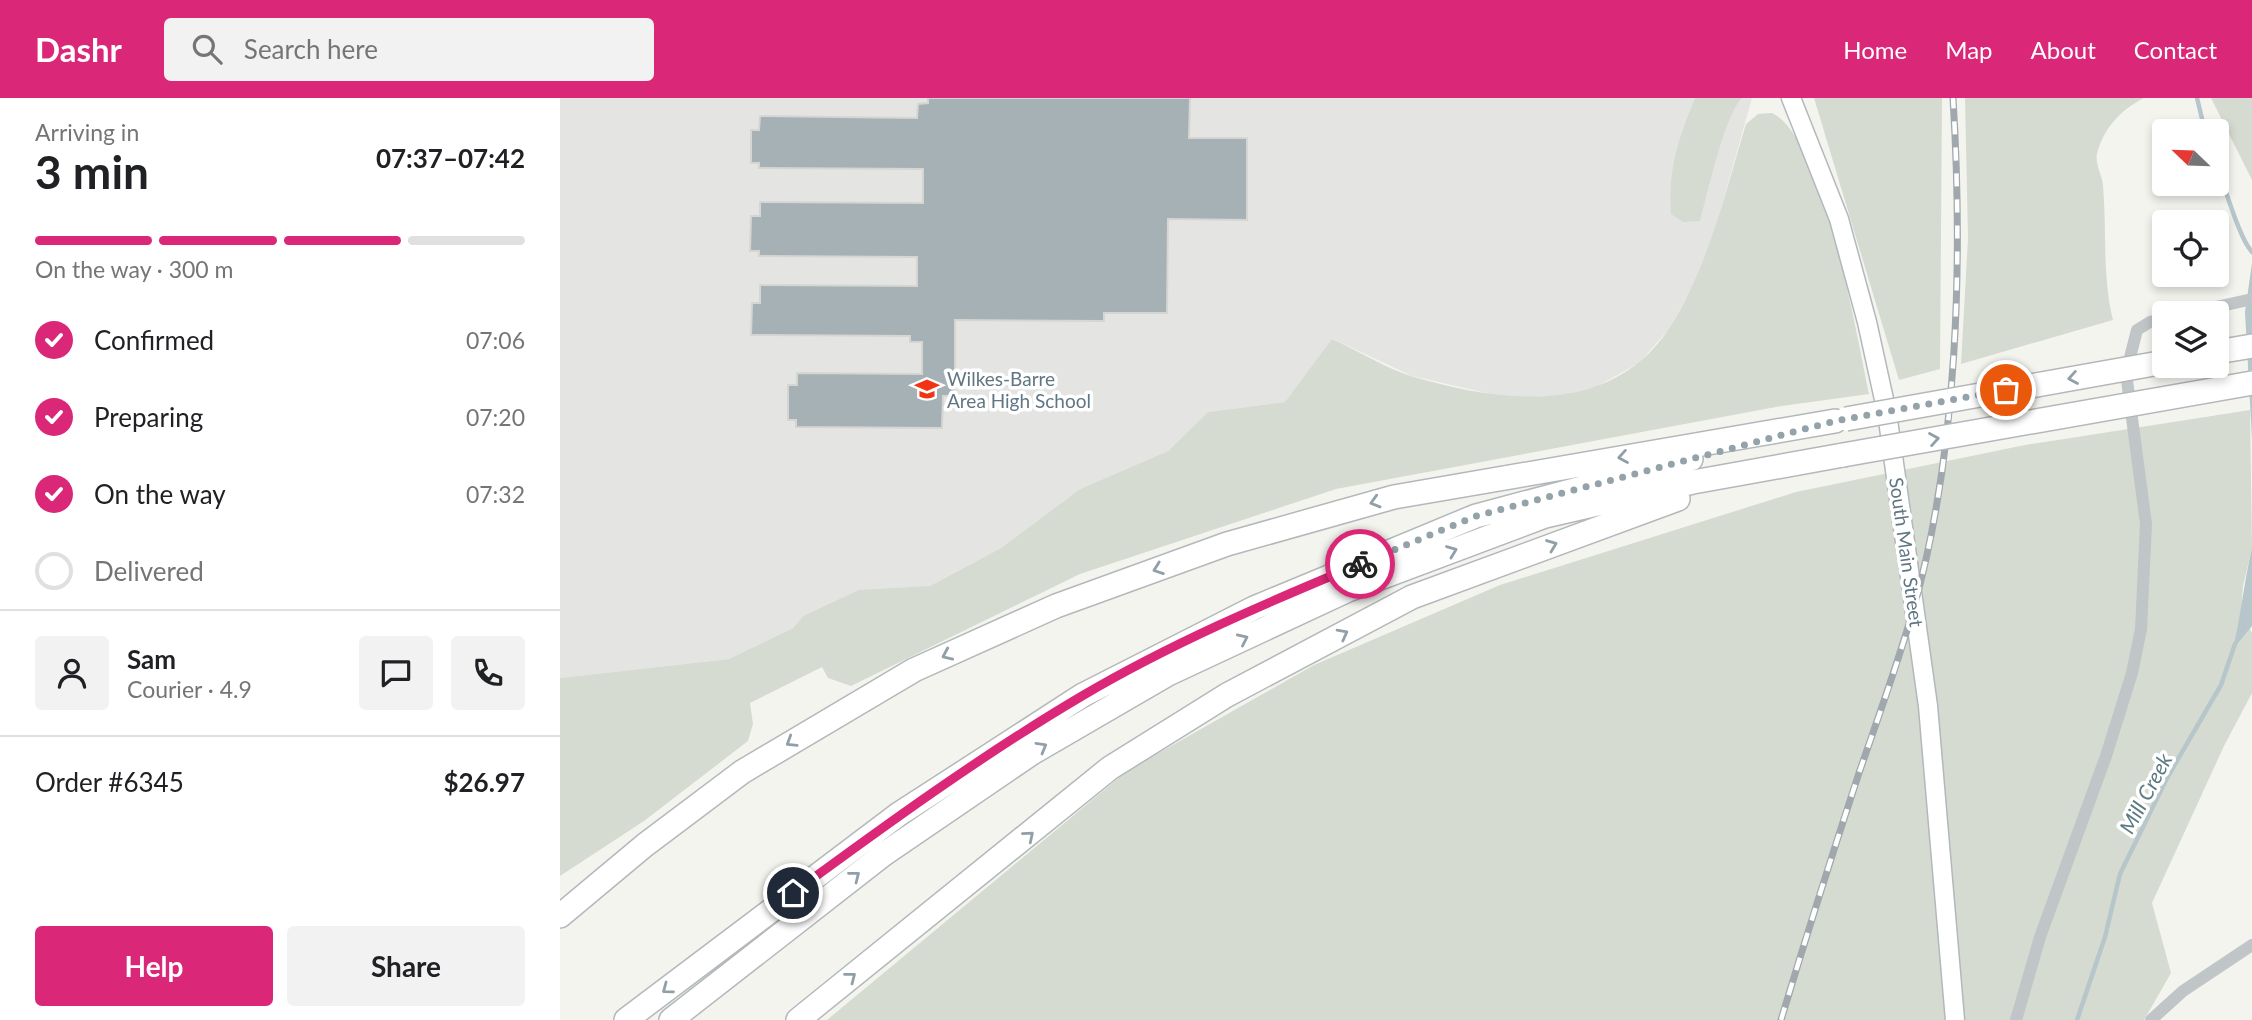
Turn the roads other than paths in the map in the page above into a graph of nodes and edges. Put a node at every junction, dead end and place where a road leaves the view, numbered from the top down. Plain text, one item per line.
1 (1791, 98) edge
2 (2247, 300) edge
3 (2229, 304) edge
4 (2152, 322) edge
5 (2252, 346) edge
6 (2229, 350) edge
7 (2152, 364) edge
8 (2252, 383) edge
9 (2252, 396) edge
10 (2078, 415) junction
11 (1841, 420) junction
12 (1843, 455) junction
13 (562, 909) edge
14 (2252, 945) edge
15 (626, 1020) edge
16 (671, 1020) edge
17 (798, 1020) edge
18 (1955, 1020) edge
19 (2016, 1020) edge
20 (2151, 1020) edge

1 - 18 main road, South Main Street
2 - 3 street
4 - 19 street
5 - 6 highway
7 -> 11 highway, bridge
8 - 10 highway, bridge
9 - 10 highway, bridge
12 -> 10 highway, bridge
11 -> 13 highway
11 -> 15 highway
16 -> 12 highway
17 -> 12 highway
14 - 20 street

